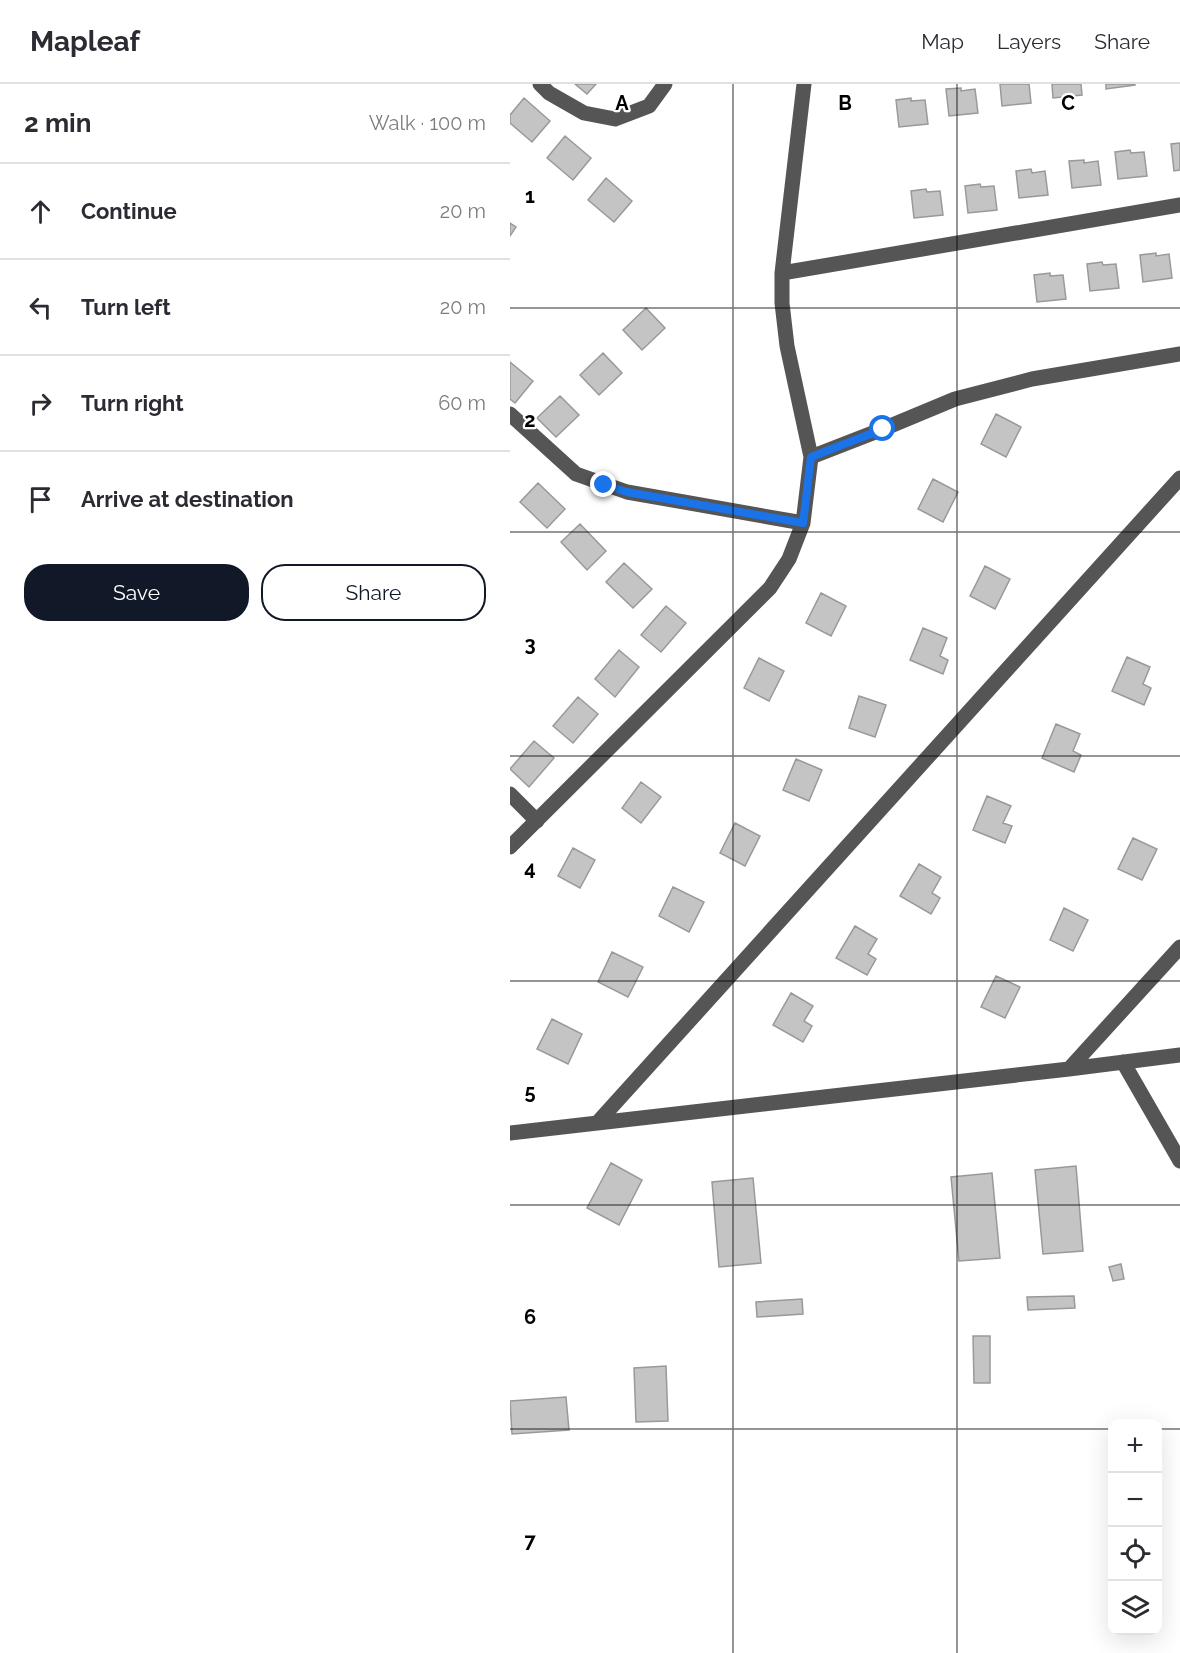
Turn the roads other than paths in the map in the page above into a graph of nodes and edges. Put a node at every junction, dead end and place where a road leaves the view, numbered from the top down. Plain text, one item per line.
1 (540, 84) edge
2 (665, 84) edge
3 (804, 84) edge
4 (1180, 205) edge
5 (782, 273) junction
6 (1180, 354) edge
7 (510, 414) edge
8 (811, 457) junction
9 (1180, 478) edge
10 (803, 523) junction
11 (510, 794) edge
12 (537, 820) junction
13 (510, 847) edge
14 (1180, 947) edge
15 (1180, 1055) edge
16 (1123, 1062) junction
17 (1069, 1069) junction
18 (598, 1122) junction
19 (510, 1133) edge
20 (1180, 1161) edge

1 - 2 street
3 - 5 street
4 - 5 street
5 - 8 street
6 - 8 street
7 - 10 street
8 - 10 street
9 - 18 street
10 - 12 street
11 - 12 street
12 - 13 street
14 - 17 street
15 - 16 street
16 - 17 street
16 - 20 street
17 - 18 street
18 - 19 street

